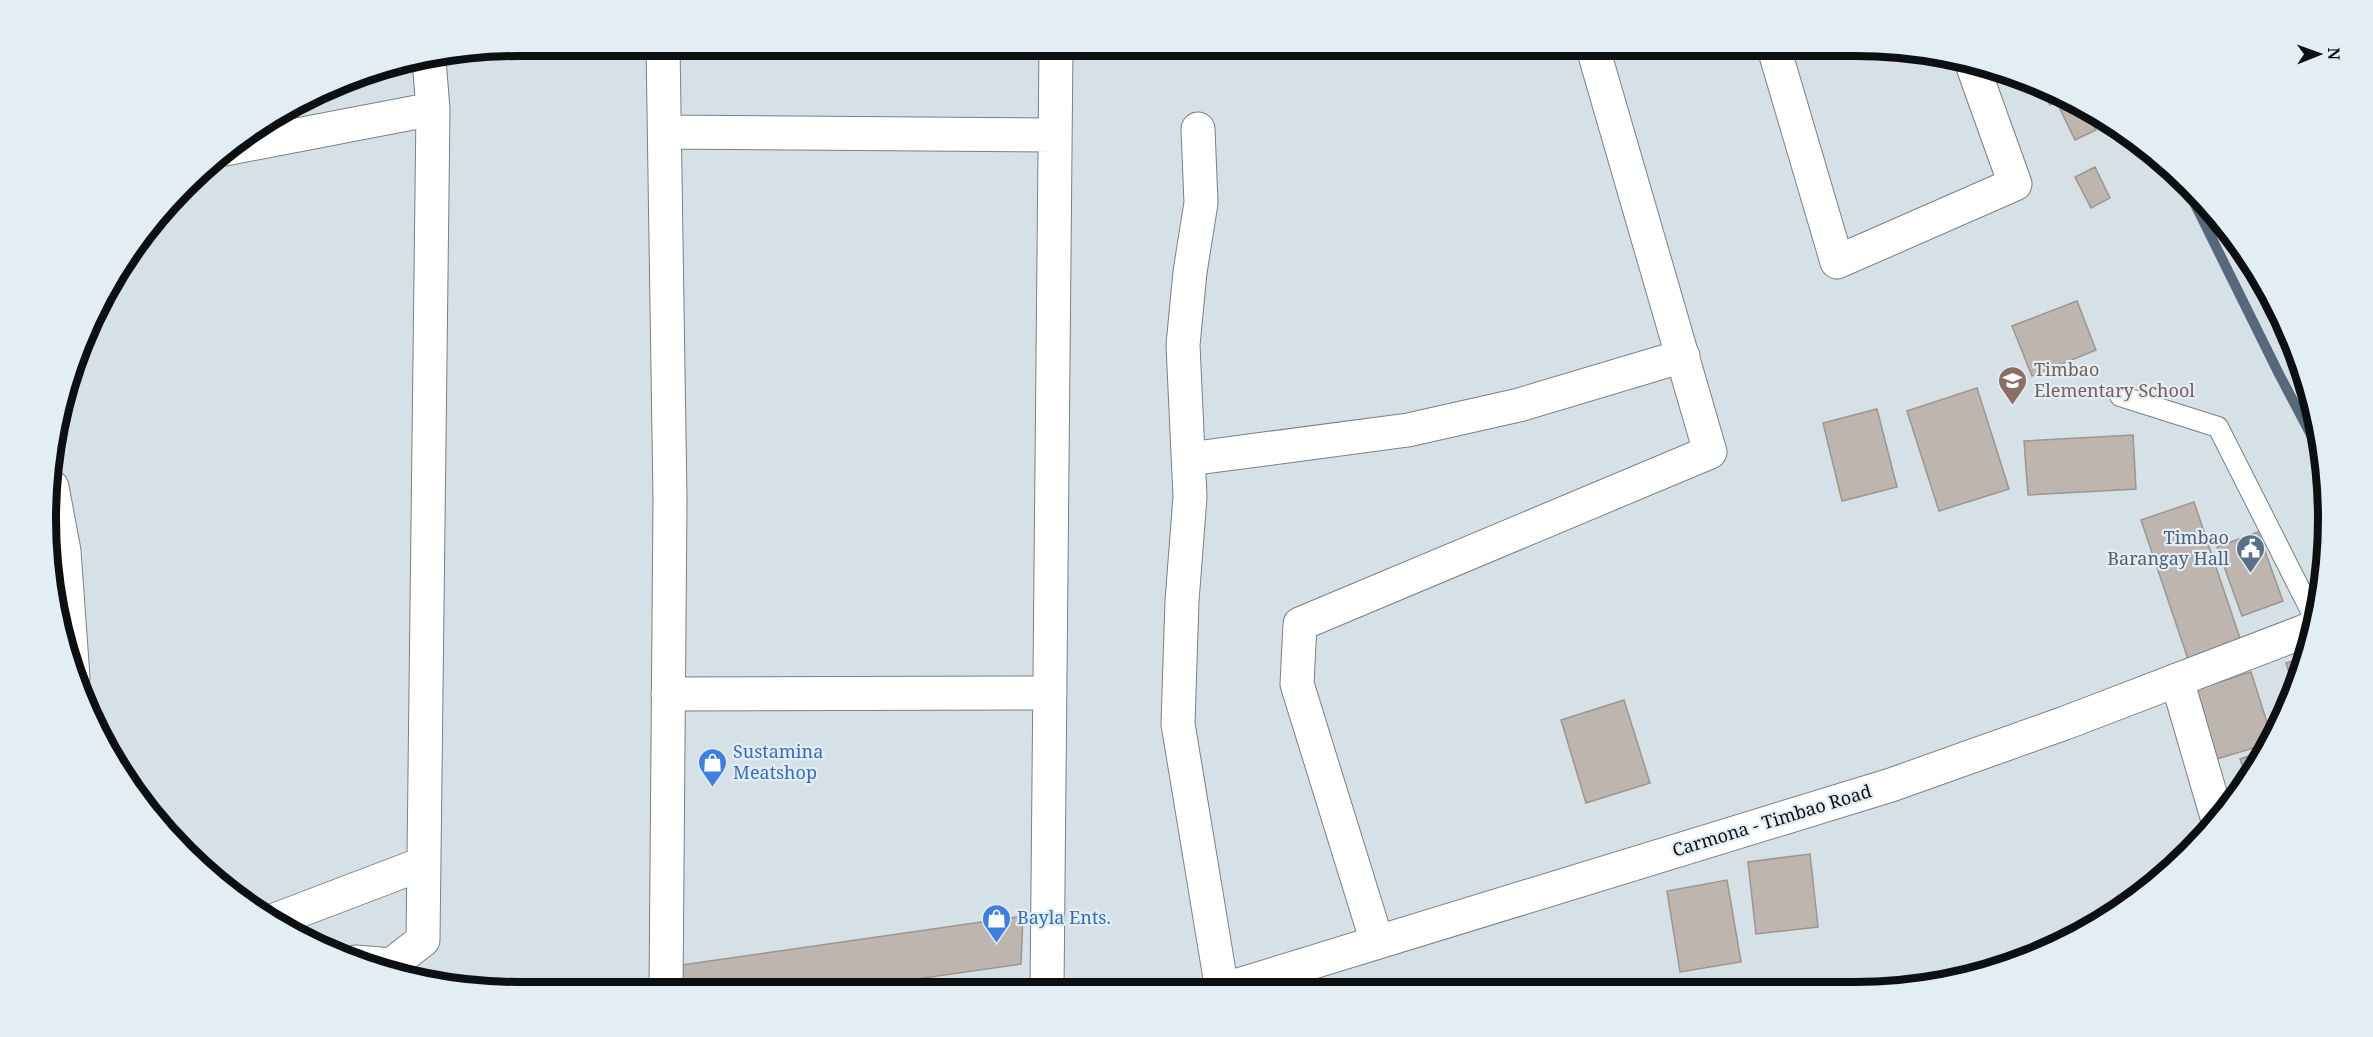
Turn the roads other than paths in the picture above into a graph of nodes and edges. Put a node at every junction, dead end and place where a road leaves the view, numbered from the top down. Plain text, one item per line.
1 (663, 56) edge
2 (1056, 56) edge
3 (1595, 56) edge
4 (1776, 56) edge
5 (429, 64) edge
6 (1975, 71) edge
7 (433, 109) junction
8 (1198, 129) dead end
9 (664, 132) junction
10 (1055, 135) junction
11 (245, 145) edge
12 (1683, 356) junction
13 (2120, 396) dead end
14 (1189, 459) junction
15 (56, 508) edge
16 (2309, 608) edge
17 (2304, 632) edge
18 (70, 633) edge
19 (2177, 680) junction
20 (1050, 693) junction
21 (668, 694) junction
22 (2215, 809) edge
23 (422, 864) junction
24 (283, 917) edge
25 (1377, 942) junction
26 (392, 964) edge
27 (666, 982) edge
28 (1047, 982) edge
29 (1221, 982) edge
30 (1248, 982) edge

1 - 9 street
2 - 10 street
3 - 12 street
4 - 6 street
5 - 7 street
7 - 11 street
7 - 23 street
8 - 14 street
9 - 10 street
9 - 21 street
10 - 20 street
12 - 14 street
12 - 25 street
13 - 16 lane
14 - 29 street
15 - 18 street
17 - 19 street, Carmona - Timbao Road
19 - 22 street
19 - 25 street, Carmona - Timbao Road
20 - 21 street
20 - 28 street
21 - 27 street
23 - 24 street
23 - 26 street
25 - 30 street, Carmona - Timbao Road

